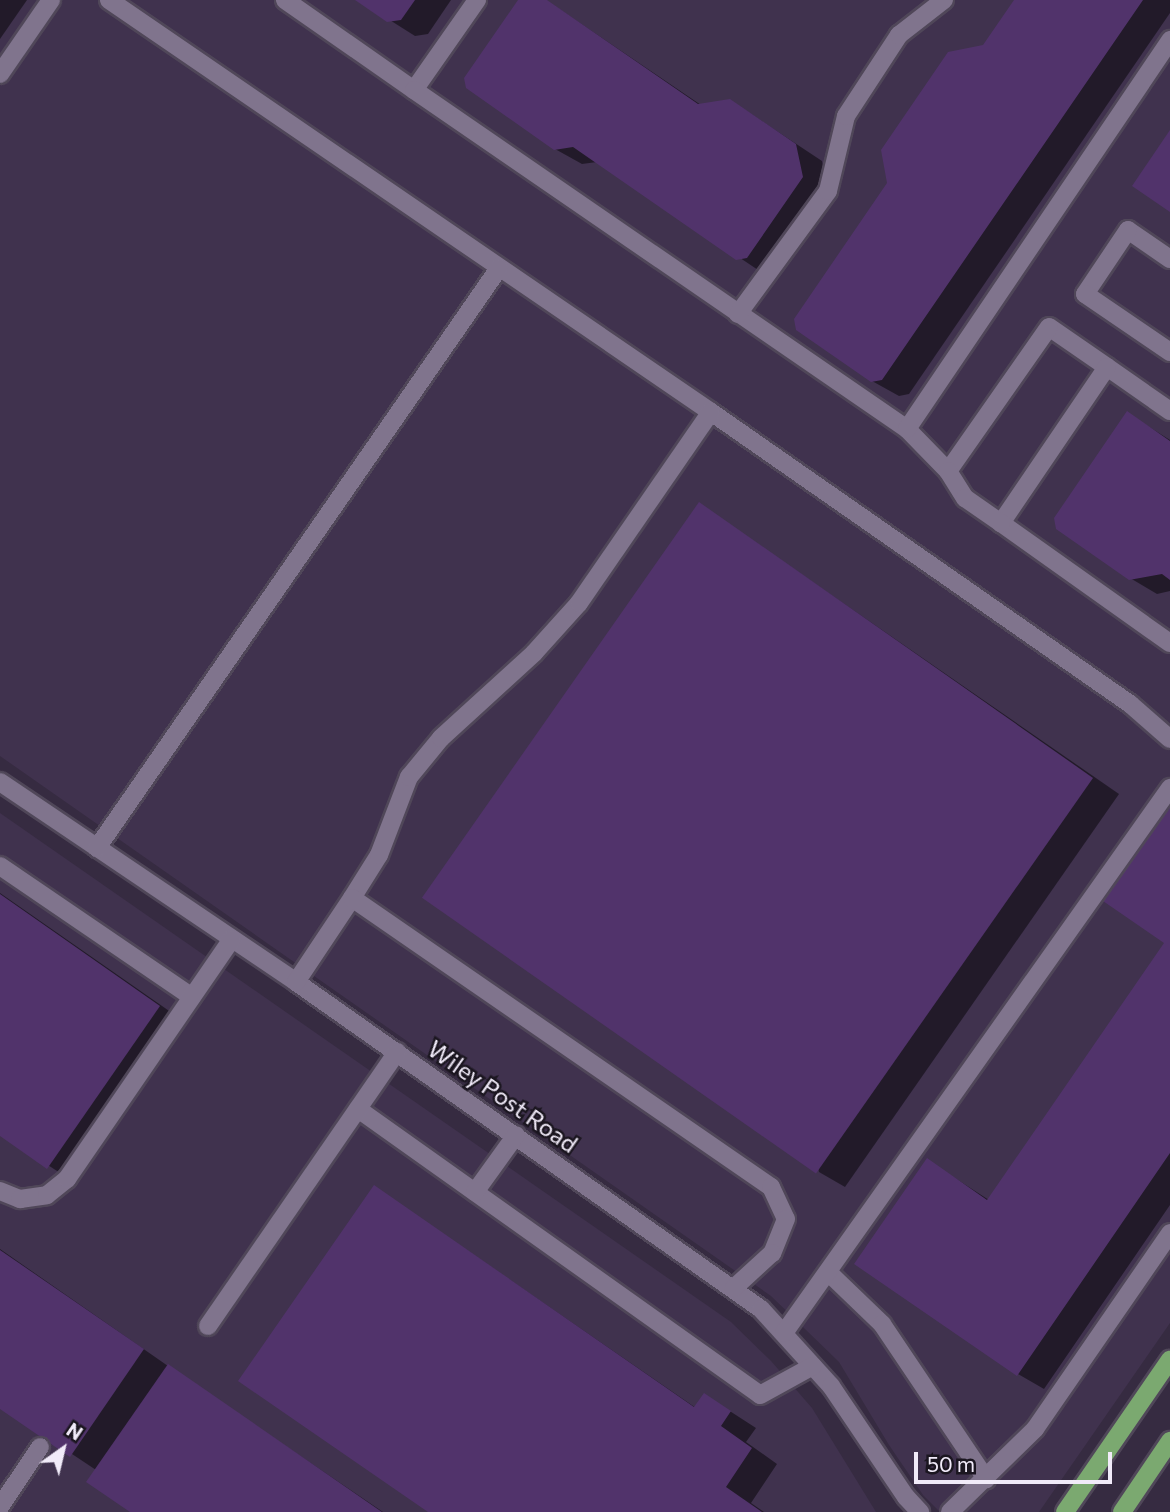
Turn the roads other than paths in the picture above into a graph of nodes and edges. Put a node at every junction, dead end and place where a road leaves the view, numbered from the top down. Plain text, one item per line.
1 (51, 0) edge
2 (109, 0) edge
3 (285, 0) edge
4 (477, 0) edge
5 (944, 0) edge
6 (1170, 40) edge
7 (0, 74) edge
8 (414, 90) junction
9 (1170, 259) edge
10 (499, 268) junction
11 (738, 314) junction
12 (1170, 352) edge
13 (1107, 367) junction
14 (1170, 411) edge
15 (711, 412) junction
16 (907, 429) junction
17 (948, 471) junction
18 (1001, 523) junction
19 (1170, 643) edge
20 (1170, 739) edge
21 (0, 782) edge
22 (1170, 788) edge
23 (97, 848) junction
24 (0, 866) edge
25 (352, 898) junction
26 (232, 939) junction
27 (296, 982) junction
28 (191, 997) junction
29 (397, 1052) junction
30 (358, 1109) junction
31 (516, 1135) junction
32 (0, 1192) edge
33 (475, 1192) junction
34 (1170, 1233) edge
35 (829, 1273) junction
36 (734, 1288) junction
37 (208, 1326) dead end
38 (784, 1334) junction
39 (1170, 1360) edge
40 (813, 1366) junction
41 (40, 1447) dead end
42 (1168, 1448) edge
43 (986, 1479) junction
44 (0, 1507) edge
45 (920, 1512) edge
46 (950, 1512) edge
47 (1065, 1512) edge
48 (1122, 1512) edge

1 - 7 street
2 - 10 street
3 - 8 street
4 - 8 street
5 - 11 street
6 - 16 street
8 - 11 street
9 - 12 street
10 - 15 street
10 - 23 street
11 - 16 street
13 - 14 street
13 - 17 street
13 - 18 street
15 - 20 street
15 - 25 street
16 - 17 street
17 - 18 street
18 - 19 street
21 - 23 street, Wiley Post Road
22 - 35 street
23 - 26 street, Wiley Post Road
24 - 28 street
25 - 27 street
25 - 36 street
26 - 27 street, Wiley Post Road
26 - 28 street
27 - 29 street, Wiley Post Road
28 - 32 street
29 - 30 street
29 - 31 street, Wiley Post Road
30 - 33 street
30 - 37 street
31 - 33 street
31 - 36 street, Wiley Post Road
33 - 40 street
34 - 43 street
35 - 38 street
35 - 43 street
36 - 38 street, Wiley Post Road
38 - 40 street, Wiley Post Road
39 - 47 main road
40 - 45 street, Wiley Post Road
41 - 44 street
42 - 48 main road
43 - 46 street

